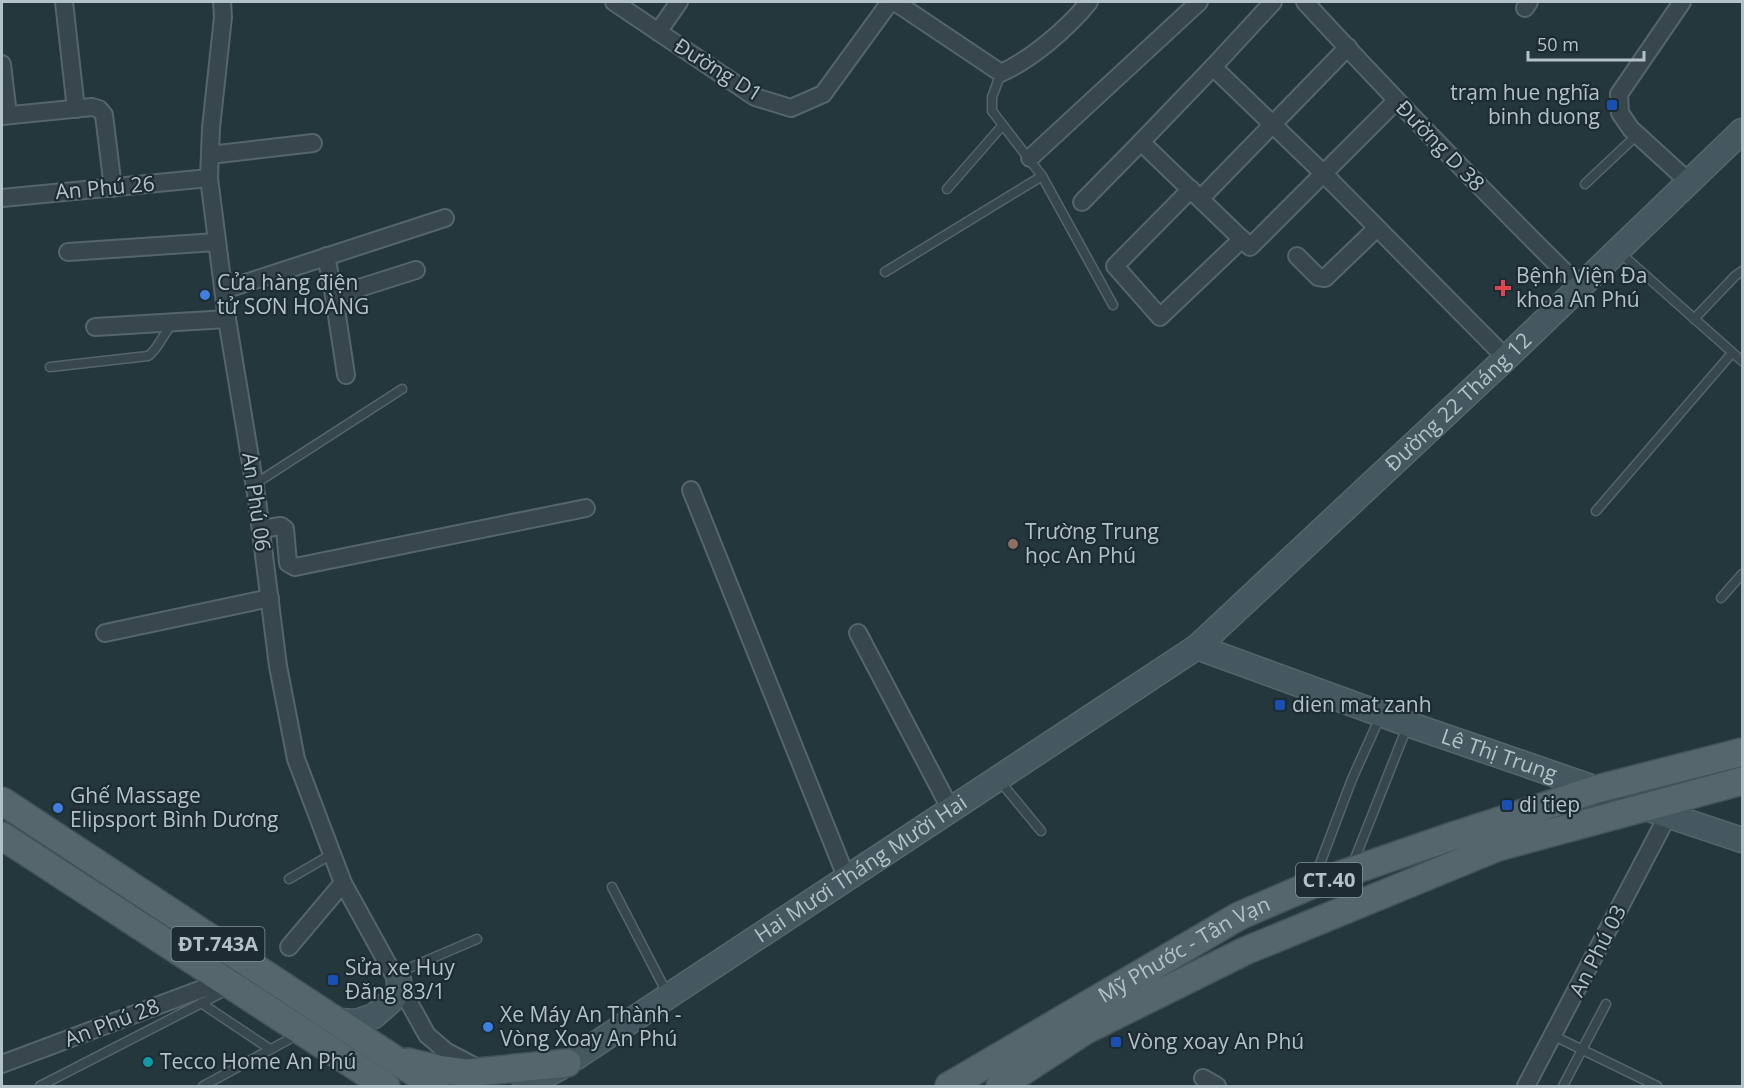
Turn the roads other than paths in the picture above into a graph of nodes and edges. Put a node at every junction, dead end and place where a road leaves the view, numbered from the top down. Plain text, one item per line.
1 (64, 2) edge
2 (222, 2) edge
3 (614, 2) edge
4 (679, 2) edge
5 (890, 2) edge
6 (895, 2) edge
7 (1089, 2) edge
8 (1199, 2) edge
9 (1274, 2) edge
10 (1682, 2) edge
11 (1310, 4) edge
12 (658, 32) junction
13 (1348, 47) junction
14 (2, 64) edge
15 (1213, 67) junction
16 (1002, 73) junction
17 (1396, 101) junction
18 (76, 109) junction
19 (5, 116) edge
20 (1272, 125) junction
21 (1002, 126) junction
22 (1743, 131) edge
23 (1637, 135) junction
24 (1141, 142) junction
25 (313, 143) dead end
26 (210, 155) junction
27 (1030, 159) junction
28 (1324, 174) junction
29 (1042, 176) junction
30 (209, 178) junction
31 (1689, 182) junction
32 (1586, 184) dead end
33 (113, 188) junction
34 (947, 189) dead end
35 (1196, 194) junction
36 (2, 198) edge
37 (1082, 202) dead end
38 (446, 218) dead end
39 (1377, 228) junction
40 (1242, 239) junction
41 (216, 242) junction
42 (1617, 251) junction
43 (68, 252) dead end
44 (326, 256) junction
45 (1297, 256) dead end
46 (416, 270) dead end
47 (1743, 271) edge
48 (885, 272) dead end
49 (1580, 287) junction
50 (224, 290) junction
51 (334, 296) junction
52 (1113, 305) dead end
53 (227, 319) junction
54 (1694, 319) junction
55 (174, 324) junction
56 (95, 327) dead end
57 (1732, 353) junction
58 (1506, 358) junction
59 (1743, 361) edge
60 (50, 367) dead end
61 (345, 375) dead end
62 (402, 389) dead end
63 (254, 485) junction
64 (691, 490) dead end
65 (586, 508) dead end
66 (1596, 511) dead end
67 (261, 529) junction
68 (1743, 573) edge
69 (270, 598) junction
70 (1721, 598) dead end
71 (105, 633) dead end
72 (858, 633) dead end
73 (1197, 647) junction
74 (1381, 713) junction
75 (1408, 724) junction
76 (1743, 752) edge
77 (998, 780) junction
78 (1743, 781) edge
79 (1597, 789) junction
80 (2, 801) edge
81 (951, 810) junction
82 (1656, 811) junction
83 (1041, 831) dead end
84 (2, 836) edge
85 (1743, 840) edge
86 (332, 854) junction
87 (1349, 873) junction
88 (289, 879) dead end
89 (847, 879) junction
90 (343, 883) junction
91 (1311, 885) junction
92 (612, 887) dead end
93 (477, 939) dead end
94 (289, 947) dead end
95 (397, 977) junction
96 (228, 984) junction
97 (668, 995) junction
98 (201, 1003) junction
99 (1606, 1004) dead end
100 (336, 1022) junction
101 (302, 1032) junction
102 (1554, 1036) junction
103 (270, 1049) junction
104 (1582, 1050) junction
105 (392, 1058) junction
106 (567, 1063) junction
107 (2, 1064) edge
108 (490, 1071) junction
109 (40, 1086) edge
110 (203, 1086) edge
111 (383, 1086) edge
112 (435, 1086) edge
113 (525, 1086) edge
114 (554, 1086) edge
115 (949, 1086) edge
116 (1000, 1086) edge
117 (1526, 1086) edge
118 (1563, 1086) edge
119 (1657, 1086) edge

1 - 18 street
2 - 26 street, An Phú 06
3 - 12 street, Đường D1
4 - 12 street
5 - 12 street, Đường D1
6 - 16 street
7 - 16 street
8 - 27 street
9 - 15 street
10 - 23 street
11 - 13 street, Đường D 38
13 - 17 street, Đường D 38
13 - 20 street
14 - 19 street
15 - 20 street
15 - 24 street
16 - 21 lane
17 - 28 street
17 - 49 street, Đường D 38
18 - 19 street
18 - 33 street
20 - 28 street
20 - 35 street
21 - 27 lane
21 - 34 lane
22 - 31 main road, Đường 22 Tháng 12
23 - 31 street
23 - 32 lane
24 - 35 street
24 - 37 street
25 - 26 street
26 - 30 street, An Phú 06
27 - 29 lane
28 - 39 street
28 - 40 street
29 - 48 lane
29 - 52 lane
30 - 33 street, An Phú 26
30 - 41 street, An Phú 06
31 - 42 main road, Đường 22 Tháng 12
33 - 36 street, An Phú 26
35 - 40 street
35 - 40 street
38 - 44 street
39 - 45 street
39 - 58 street
41 - 43 street
41 - 50 street, An Phú 06
42 - 49 main road, Đường 22 Tháng 12
42 - 54 lane
44 - 50 street
44 - 51 street
46 - 51 street
47 - 54 lane
49 - 58 main road, Đường 22 Tháng 12
50 - 53 street, An Phú 06
51 - 61 street
53 - 55 street
53 - 63 street, An Phú 06
54 - 57 lane
55 - 56 street
55 - 60 lane
57 - 59 lane
57 - 66 lane
58 - 73 main road, Đường 22 Tháng 12
62 - 63 lane
63 - 67 street, An Phú 06
64 - 89 street
65 - 67 street
67 - 69 street, An Phú 06
68 - 70 lane
69 - 71 street
69 - 86 street, An Phú 06
72 - 81 street
73 - 74 main road, Lê Thị Trung
73 - 77 main road, Hai Mươi Tháng Mười Hai
74 - 75 main road, Lê Thị Trung
74 - 91 lane
75 - 79 main road, Lê Thị Trung
75 - 87 lane
76 - 79 main road, Mỹ Phước - Tân Vạn / CT.40
77 - 81 main road, Hai Mươi Tháng Mười Hai
77 - 83 lane
78 - 82 main road, Mỹ Phước - Tân Vạn / CT.40
79 - 82 main road
79 - 87 main road, Mỹ Phước - Tân Vạn / CT.40
80 - 100 main road, ĐT.743A
81 - 89 main road, Hai Mươi Tháng Mười Hai
82 - 85 main road
82 - 102 street, An Phú 03
82 - 116 main road, Mỹ Phước - Tân Vạn / CT.40
84 - 96 main road, ĐT.743A
86 - 88 lane
86 - 90 street, An Phú 06
87 - 91 main road, Mỹ Phước - Tân Vạn / CT.40
89 - 97 main road, Hai Mươi Tháng Mười Hai
90 - 94 street
90 - 95 street, An Phú 06
91 - 115 main road, Mỹ Phước - Tân Vạn / CT.40
92 - 97 lane
93 - 95 lane
95 - 100 main road
95 - 108 street, An Phú 06
96 - 98 lane
96 - 101 main road, ĐT.743A
96 - 107 street, An Phú 28
97 - 106 main road, Hai Mươi Tháng Mười Hai
98 - 103 lane
98 - 109 lane
99 - 104 lane
100 - 105 main road, ĐT.743A
101 - 103 lane
101 - 111 main road, ĐT.743A
102 - 104 lane
102 - 117 street, An Phú 03
103 - 110 lane
104 - 118 lane
104 - 119 lane
105 - 108 main road
105 - 112 main road, ĐT.743A
106 - 108 main road
106 - 113 main road, Hai Mươi Tháng Mười Hai
106 - 114 main road

